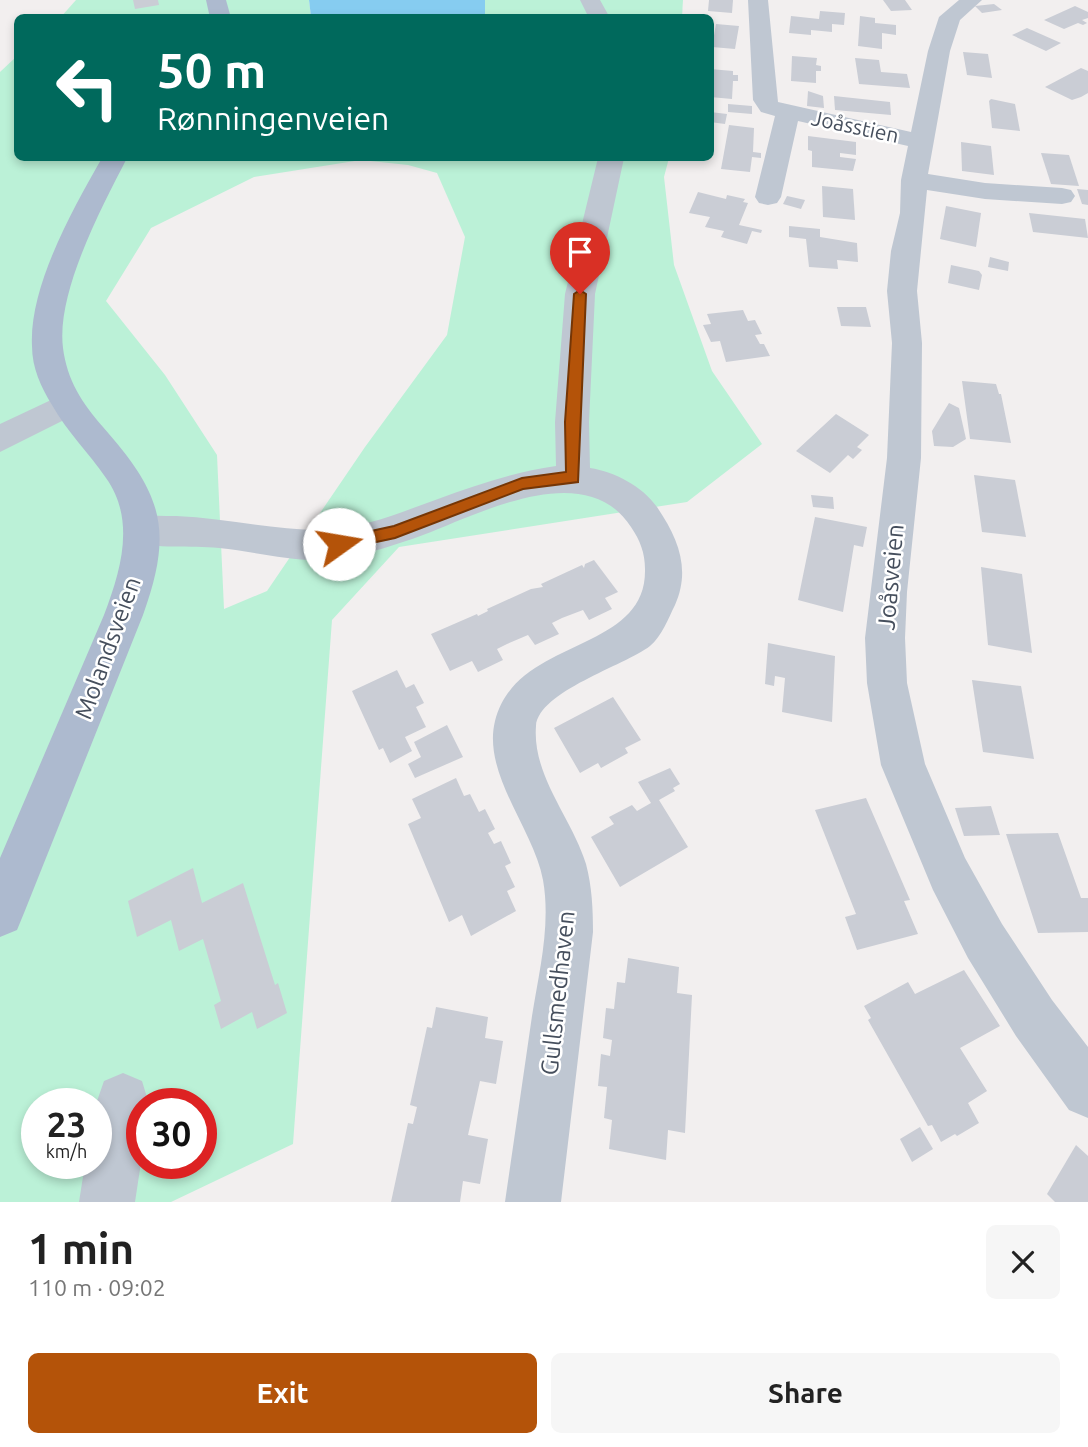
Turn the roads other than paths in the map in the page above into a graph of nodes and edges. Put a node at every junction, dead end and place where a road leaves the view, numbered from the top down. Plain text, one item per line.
1 (758, 0) edge
2 (954, 6) edge
3 (788, 113) junction
4 (921, 142) junction
5 (112, 161) edge
6 (610, 161) edge
7 (914, 180) junction
8 (1062, 196) dead end
9 (768, 197) dead end
10 (66, 405) junction
11 (0, 439) edge
12 (573, 478) junction
13 (142, 530) junction
14 (0, 913) edge
15 (1088, 1091) edge
16 (123, 1100) dead end
17 (107, 1202) edge
18 (533, 1202) edge

1 - 3 street, Joåsstien
2 - 4 street, Joåsveien
3 - 4 street, Joåsstien
3 - 9 street, Joåsstien
4 - 7 street, Joåsveien
5 - 10 main road, Molandsveien
6 - 12 street
7 - 8 street
7 - 15 street, Joåsveien
10 - 11 street
10 - 13 main road, Molandsveien
12 - 13 street, Gullsmedhaven
12 - 18 street, Gullsmedhaven
13 - 14 main road, Molandsveien
16 - 17 street

